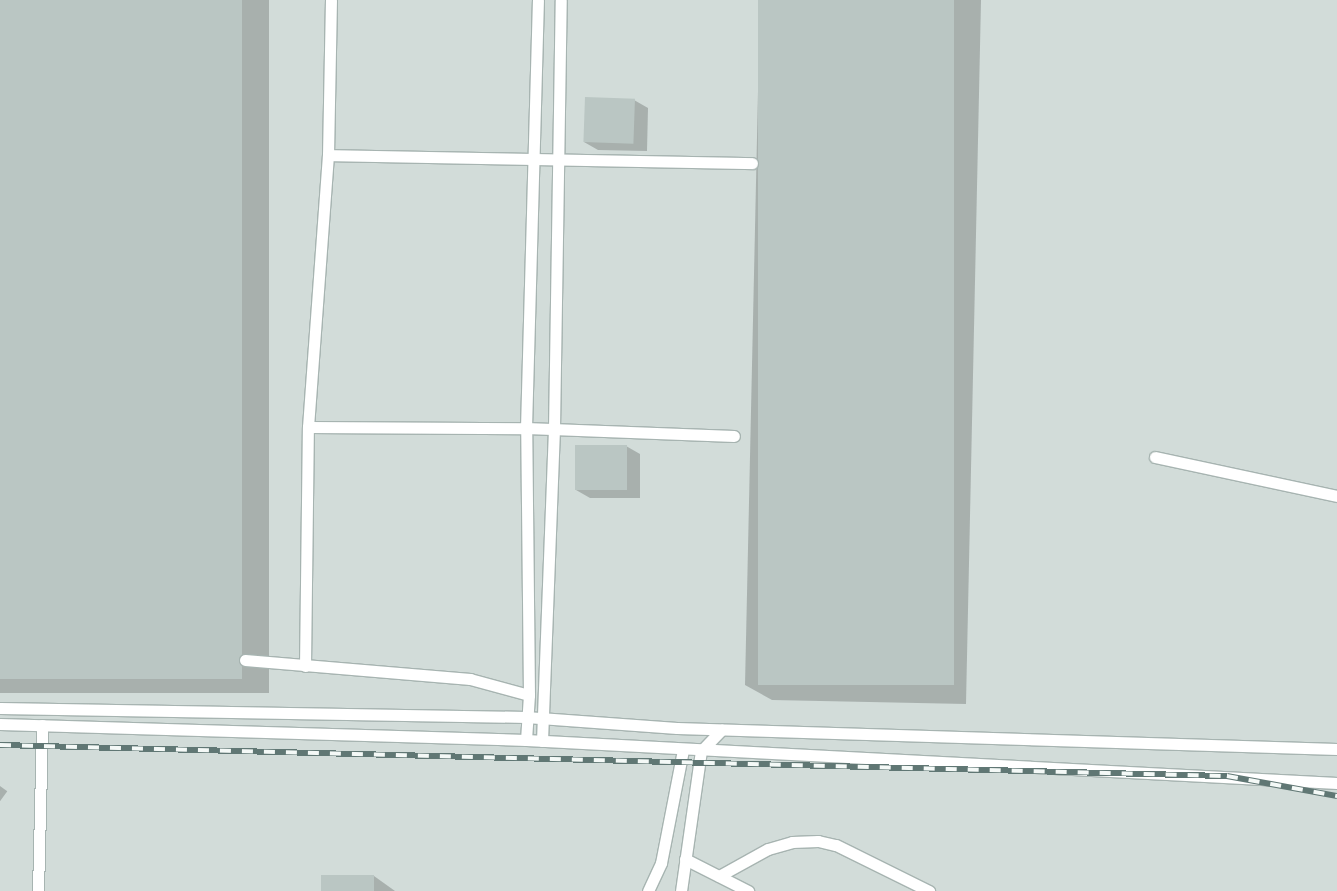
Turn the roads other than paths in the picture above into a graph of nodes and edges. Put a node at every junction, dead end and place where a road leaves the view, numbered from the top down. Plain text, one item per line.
1 (331, 0) edge
2 (538, 0) edge
3 (561, 0) edge
4 (328, 155) junction
5 (536, 158) junction
6 (557, 158) junction
7 (752, 163) dead end
8 (308, 427) junction
9 (526, 428) junction
10 (554, 429) junction
11 (734, 436) dead end
12 (1155, 457) dead end
13 (1337, 496) edge
14 (245, 660) dead end
15 (304, 666) junction
16 (529, 695) junction
17 (0, 708) edge
18 (526, 717) junction
19 (544, 718) junction
20 (0, 724) edge
21 (42, 725) junction
22 (722, 729) junction
23 (526, 740) junction
24 (542, 741) junction
25 (1337, 749) edge
26 (683, 750) junction
27 (701, 751) junction
28 (1337, 783) edge
29 (686, 858) junction
30 (719, 876) junction
31 (38, 891) edge
32 (648, 891) edge
33 (681, 891) edge
34 (748, 891) edge
35 (929, 891) edge

1 - 4 lane
2 - 5 lane
3 - 6 lane
4 - 5 lane
4 - 8 lane
5 - 6 lane
5 - 9 lane
6 - 7 lane
6 - 10 lane
8 - 9 lane
8 - 15 lane
9 - 10 lane
9 - 16 lane
10 - 11 lane
10 - 19 lane
12 - 13 lane
14 - 15 lane
15 - 16 lane
16 - 18 lane
17 - 18 lane
18 - 19 lane
18 - 23 lane
19 - 22 lane
19 - 24 lane
20 - 21 lane
21 - 23 lane
21 - 31 lane
22 - 25 lane
22 - 27 lane
23 - 24 lane
24 - 26 lane
26 - 27 lane
26 - 32 lane
27 - 28 lane
27 - 29 lane
29 - 30 lane
29 - 33 lane
30 - 34 lane
30 - 35 lane

